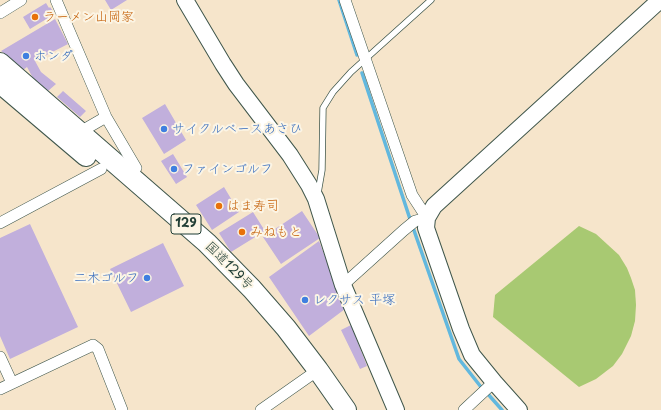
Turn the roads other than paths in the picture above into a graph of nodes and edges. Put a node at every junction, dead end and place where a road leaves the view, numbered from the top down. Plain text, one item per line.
1 (21, 0) edge
2 (56, 0) edge
3 (185, 0) edge
4 (346, 0) edge
5 (431, 0) edge
6 (660, 0) edge
7 (0, 13) edge
8 (366, 60) junction
9 (0, 63) edge
10 (0, 83) edge
11 (106, 117) junction
12 (80, 132) junction
13 (118, 137) junction
14 (100, 159) junction
15 (130, 175) junction
16 (316, 200) junction
17 (421, 219) junction
18 (0, 223) edge
19 (344, 285) junction
20 (0, 357) edge
21 (313, 373) junction
22 (494, 382) junction
23 (12, 383) junction
24 (0, 389) edge
25 (122, 410) edge
26 (261, 410) edge
27 (330, 410) edge
28 (346, 410) edge
29 (396, 410) edge
30 (464, 410) edge
31 (519, 410) edge

1 - 7 street
2 - 11 street
3 - 16 street
4 - 8 street
5 - 8 lane
6 - 17 street
8 - 16 lane
8 - 17 street
9 - 12 highway, 国道129号 / 129
10 - 14 highway, 国道129号 / 129
11 - 12 street
11 - 13 street
12 - 14 highway, 国道129号 / 129
13 - 14 street
13 - 15 street
14 - 15 highway, 国道129号 / 129
14 - 18 street
14 - 21 highway, 国道129号 / 129
15 - 21 highway, 国道129号 / 129
16 - 19 street
17 - 19 street
17 - 22 street
19 - 29 street
20 - 23 street
21 - 26 street
21 - 27 highway, 国道129号 / 129
21 - 28 highway, 国道129号 / 129
22 - 30 street
22 - 31 street
23 - 24 street
23 - 25 street

